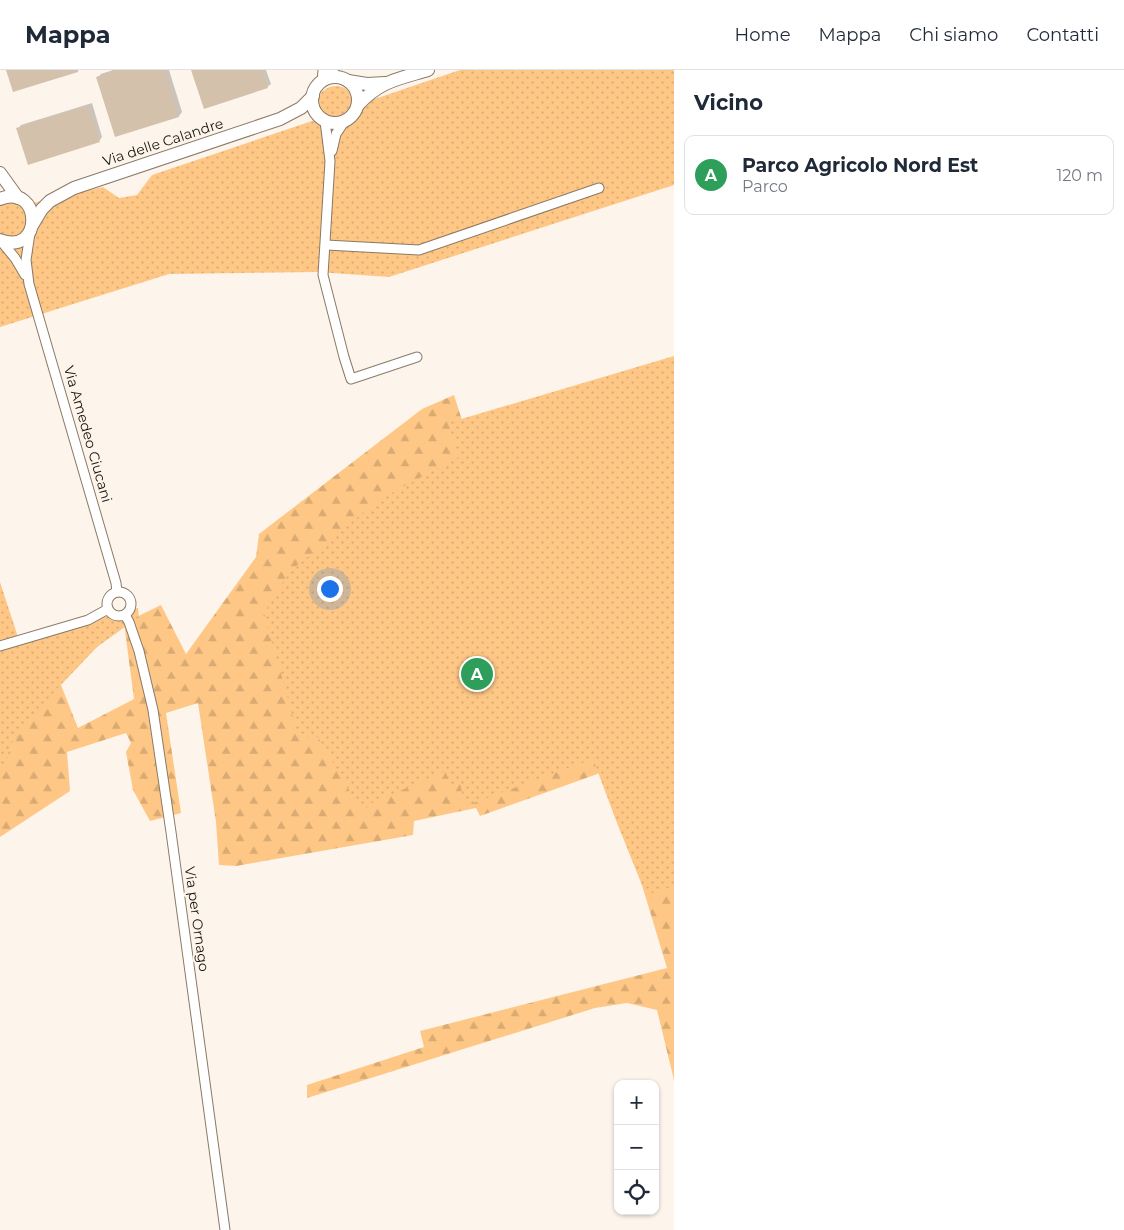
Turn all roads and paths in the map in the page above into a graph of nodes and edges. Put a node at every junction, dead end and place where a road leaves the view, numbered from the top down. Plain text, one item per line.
1 (428, 70) edge
2 (323, 76) edge
3 (339, 76) edge
4 (387, 82) junction
5 (313, 96) junction
6 (358, 105) junction
7 (280, 119) junction
8 (324, 120) junction
9 (344, 122) junction
10 (330, 161) junction
11 (0, 173) edge
12 (599, 188) dead end
13 (57, 196) junction
14 (0, 199) edge
15 (19, 199) junction
16 (31, 227) junction
17 (0, 240) edge
18 (326, 245) junction
19 (29, 284) junction
20 (417, 357) dead end
21 (117, 592) junction
22 (108, 610) junction
23 (125, 615) junction
24 (0, 646) edge
25 (225, 1230) edge

1 - 4 main road, Via delle Calandre
2 - 3 main road, Via delle Calandre
2 - 5 main road, Via delle Calandre
3 - 4 main road, Via delle Calandre
3 - 6 main road
4 - 6 main road, Via delle Calandre
5 - 7 main road, Via delle Calandre
5 - 8 main road
6 - 9 main road, Via delle Calandre
7 - 8 main road, Via delle Calandre
7 - 13 main road, Via delle Calandre
8 - 9 main road, Via delle Calandre
8 - 10 street
9 - 10 street
10 - 18 street
11 - 15 main road, Via Amedeo Ciucani
12 - 18 street
13 - 15 main road, Via delle Calandre
13 - 16 main road, Via delle Calandre
14 - 15 main road
15 - 16 main road, Via Amedeo Ciucani
16 - 17 main road, Via Amedeo Ciucani
16 - 19 street, Via Amedeo Ciucani
17 - 19 street, Via Amedeo Ciucani
18 - 20 street
19 - 21 street, Via Amedeo Ciucani
21 - 22 street
21 - 23 street
22 - 23 street
22 - 24 street
23 - 25 street, Via per Ornago

